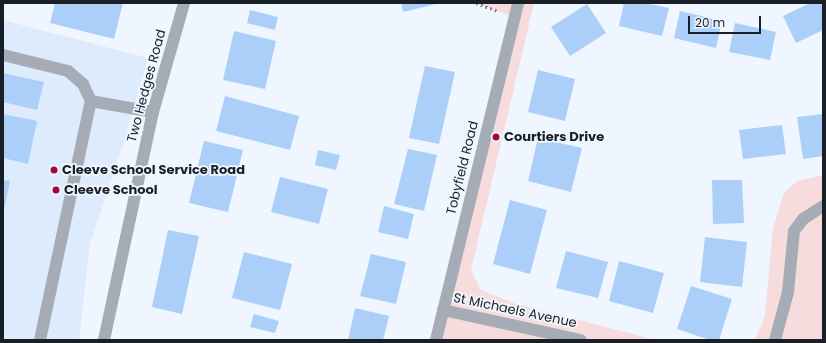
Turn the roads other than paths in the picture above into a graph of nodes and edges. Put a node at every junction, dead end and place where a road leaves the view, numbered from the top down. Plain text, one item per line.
1 (184, 3) edge
2 (518, 3) edge
3 (3, 55) edge
4 (91, 101) junction
5 (153, 112) junction
6 (823, 206) edge
7 (443, 310) junction
8 (40, 340) edge
9 (104, 340) edge
10 (436, 340) edge
11 (581, 340) edge
12 (775, 340) edge

1 - 5 street, Two Hedges Road
2 - 7 street, Tobyfield Road
3 - 4 street
4 - 5 street
4 - 8 street
5 - 9 street, Two Hedges Road
6 - 12 street
7 - 10 street, Tobyfield Road
7 - 11 street, St Michaels Avenue

